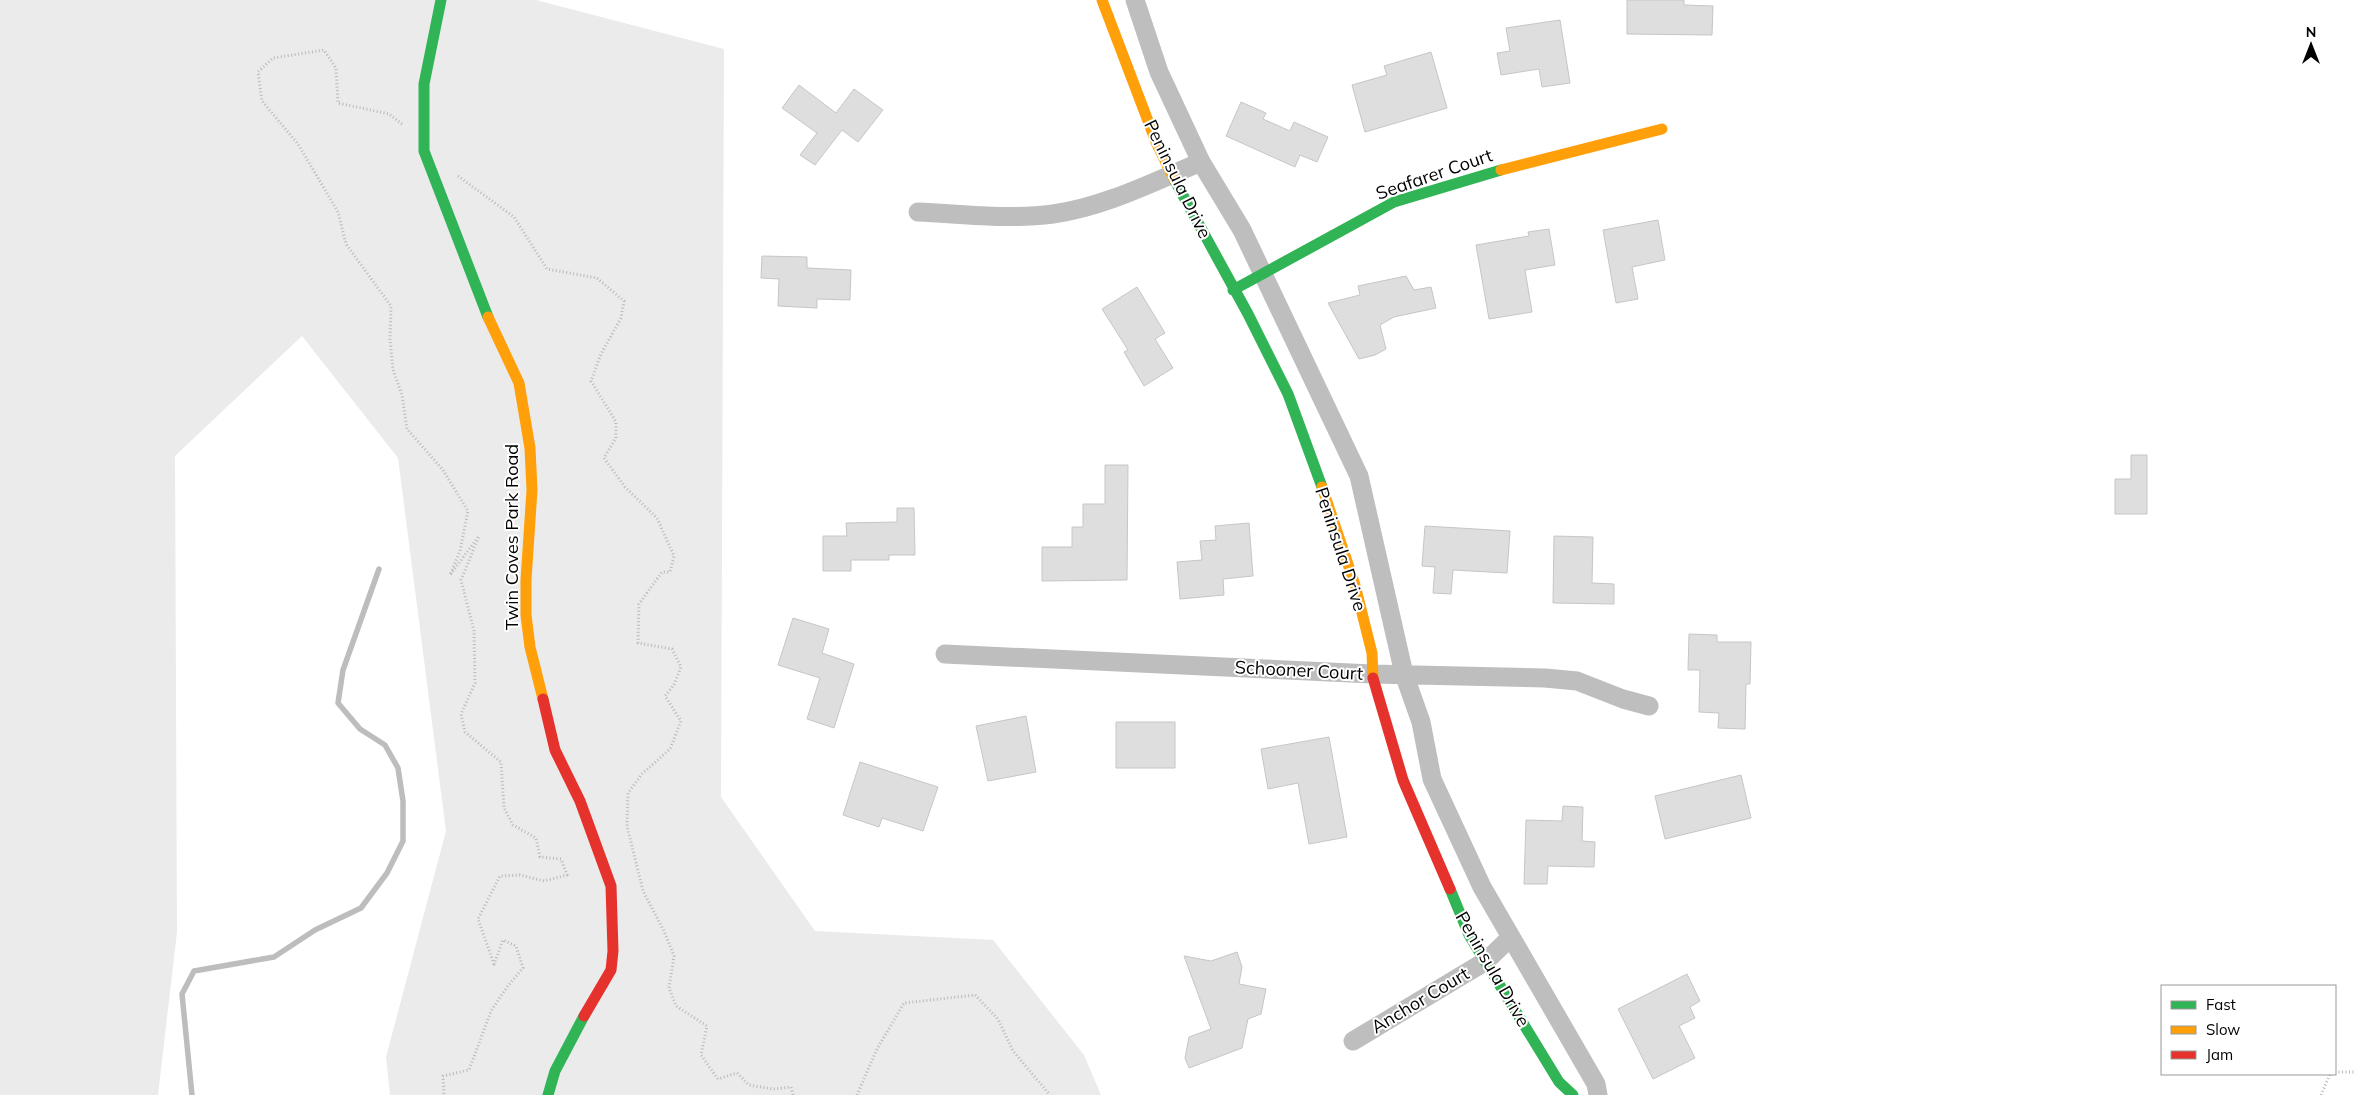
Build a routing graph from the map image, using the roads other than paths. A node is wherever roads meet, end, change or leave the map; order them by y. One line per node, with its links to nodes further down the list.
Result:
1 (442, 0): 17 (street, Twin Coves Park Road)
2 (1102, 0): 6 (street, Peninsula Drive)
3 (1135, 0): 5 (street, Peninsula Drive)
4 (1662, 129): 8 (street, Seafarer Court)
5 (1201, 162): 6 (street); 8 (street, Peninsula Drive)
6 (1171, 174): 7 (street); 9 (street, Peninsula Drive)
7 (918, 212)
8 (1263, 275): 9 (street, Seafarer Court); 12 (street, Peninsula Drive)
9 (1233, 290): 11 (street, Peninsula Drive)
10 (945, 654): 11 (street, Schooner Court)
11 (1372, 674): 12 (street, Schooner Court); 15 (street, Peninsula Drive)
12 (1404, 674): 13 (street, Schooner Court); 14 (street, Peninsula Drive)
13 (1649, 706)
14 (1510, 938): 15 (street, Anchor Court); 19 (street, Peninsula Drive)
15 (1486, 960): 16 (street, Anchor Court); 18 (street, Peninsula Drive)
16 (1353, 1041)
17 (548, 1095)
18 (1573, 1095)
19 (1598, 1095)

